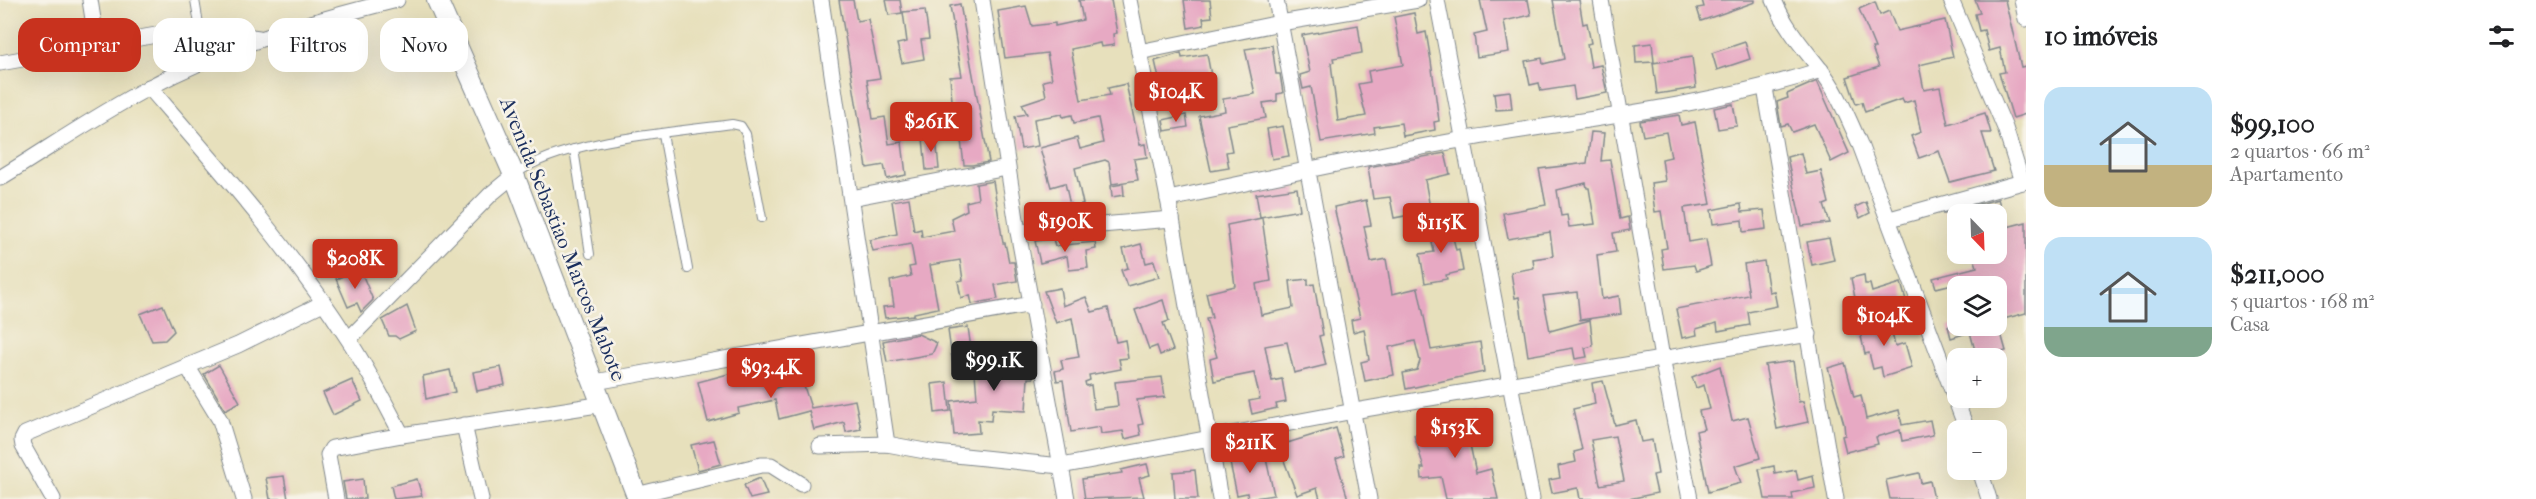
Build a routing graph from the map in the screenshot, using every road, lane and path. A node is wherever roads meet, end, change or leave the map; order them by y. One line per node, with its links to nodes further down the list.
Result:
1 (90, 0): 16 (street)
2 (195, 0): 17 (lane)
3 (397, 0): 14 (street)
4 (821, 0): 37 (street)
5 (982, 0): 32 (street)
6 (1129, 0): 22 (street)
7 (1276, 0): 19 (street)
8 (1418, 0): 19 (street)
9 (1437, 0): 30 (street)
10 (1601, 0): 28 (street)
11 (1774, 0): 25 (street)
12 (1951, 0): 36 (street)
13 (2022, 0): 18 (street)
14 (347, 6): 21 (street)
15 (441, 8): 34 (main road, Avenida Sebastiao Marcos Mabote)
16 (93, 18)
17 (198, 18)
18 (2026, 19)
19 (1280, 23): 22 (street); 33 (street)
20 (256, 37): 21 (street)
21 (260, 38): 26 (street)
22 (1139, 52): 38 (street)
23 (18, 60): 24 (street)
24 (0, 63)
25 (1821, 70): 27 (street); 41 (street)
26 (149, 87): 35 (street); 45 (street)
27 (1765, 88): 28 (street); 48 (street)
28 (1622, 116): 30 (street); 50 (street)
29 (663, 134): 31 (lane); 39 (lane); 44 (lane)
30 (1465, 139): 33 (street); 53 (street)
31 (574, 149): 34 (lane); 43 (lane)
32 (1007, 168): 37 (street); 42 (street)
33 (1310, 170): 38 (street); 55 (street)
34 (514, 175): 49 (street); 52 (main road, Avenida Sebastiao Marcos Mabote)
35 (0, 178)
36 (2024, 181): 41 (street)
37 (851, 198): 47 (street)
38 (1168, 199): 40 (street)
39 (762, 218)
40 (1172, 219): 42 (street); 59 (street)
41 (1890, 219): 56 (street)
42 (1018, 232): 46 (street)
43 (590, 254)
44 (688, 269)
45 (323, 303): 49 (street); 51 (street)
46 (1032, 304): 47 (street); 62 (street)
47 (869, 334): 52 (street); 60 (street)
48 (1809, 334): 50 (street); 75 (street)
49 (349, 339): 58 (street)
50 (1662, 358): 53 (street); 74 (street)
51 (187, 366): 66 (street); 67 (street)
52 (595, 382): 54 (main road, Avenida Sebastiao Marcos Mabote)
53 (1511, 385): 55 (street); 73 (street)
54 (604, 404): 57 (street); 65 (main road, Avenida Sebastiao Marcos Mabote)
55 (1354, 411): 59 (street); 72 (street)
56 (1963, 420)
57 (464, 425): 58 (street); 69 (street)
58 (402, 435): 68 (street)
59 (1210, 440): 62 (street); 71 (street)
60 (887, 444): 61 (street); 62 (street)
61 (820, 446)
62 (1061, 466): 70 (street)
63 (1983, 480): 76 (street)
64 (801, 484): 65 (street)
65 (637, 497)
66 (53, 499)
67 (244, 499)
68 (336, 499)
69 (481, 499)
70 (1067, 499)
71 (1220, 499)
72 (1369, 499)
73 (1532, 499)
74 (1690, 499)
75 (1836, 499)
76 (1989, 499)

